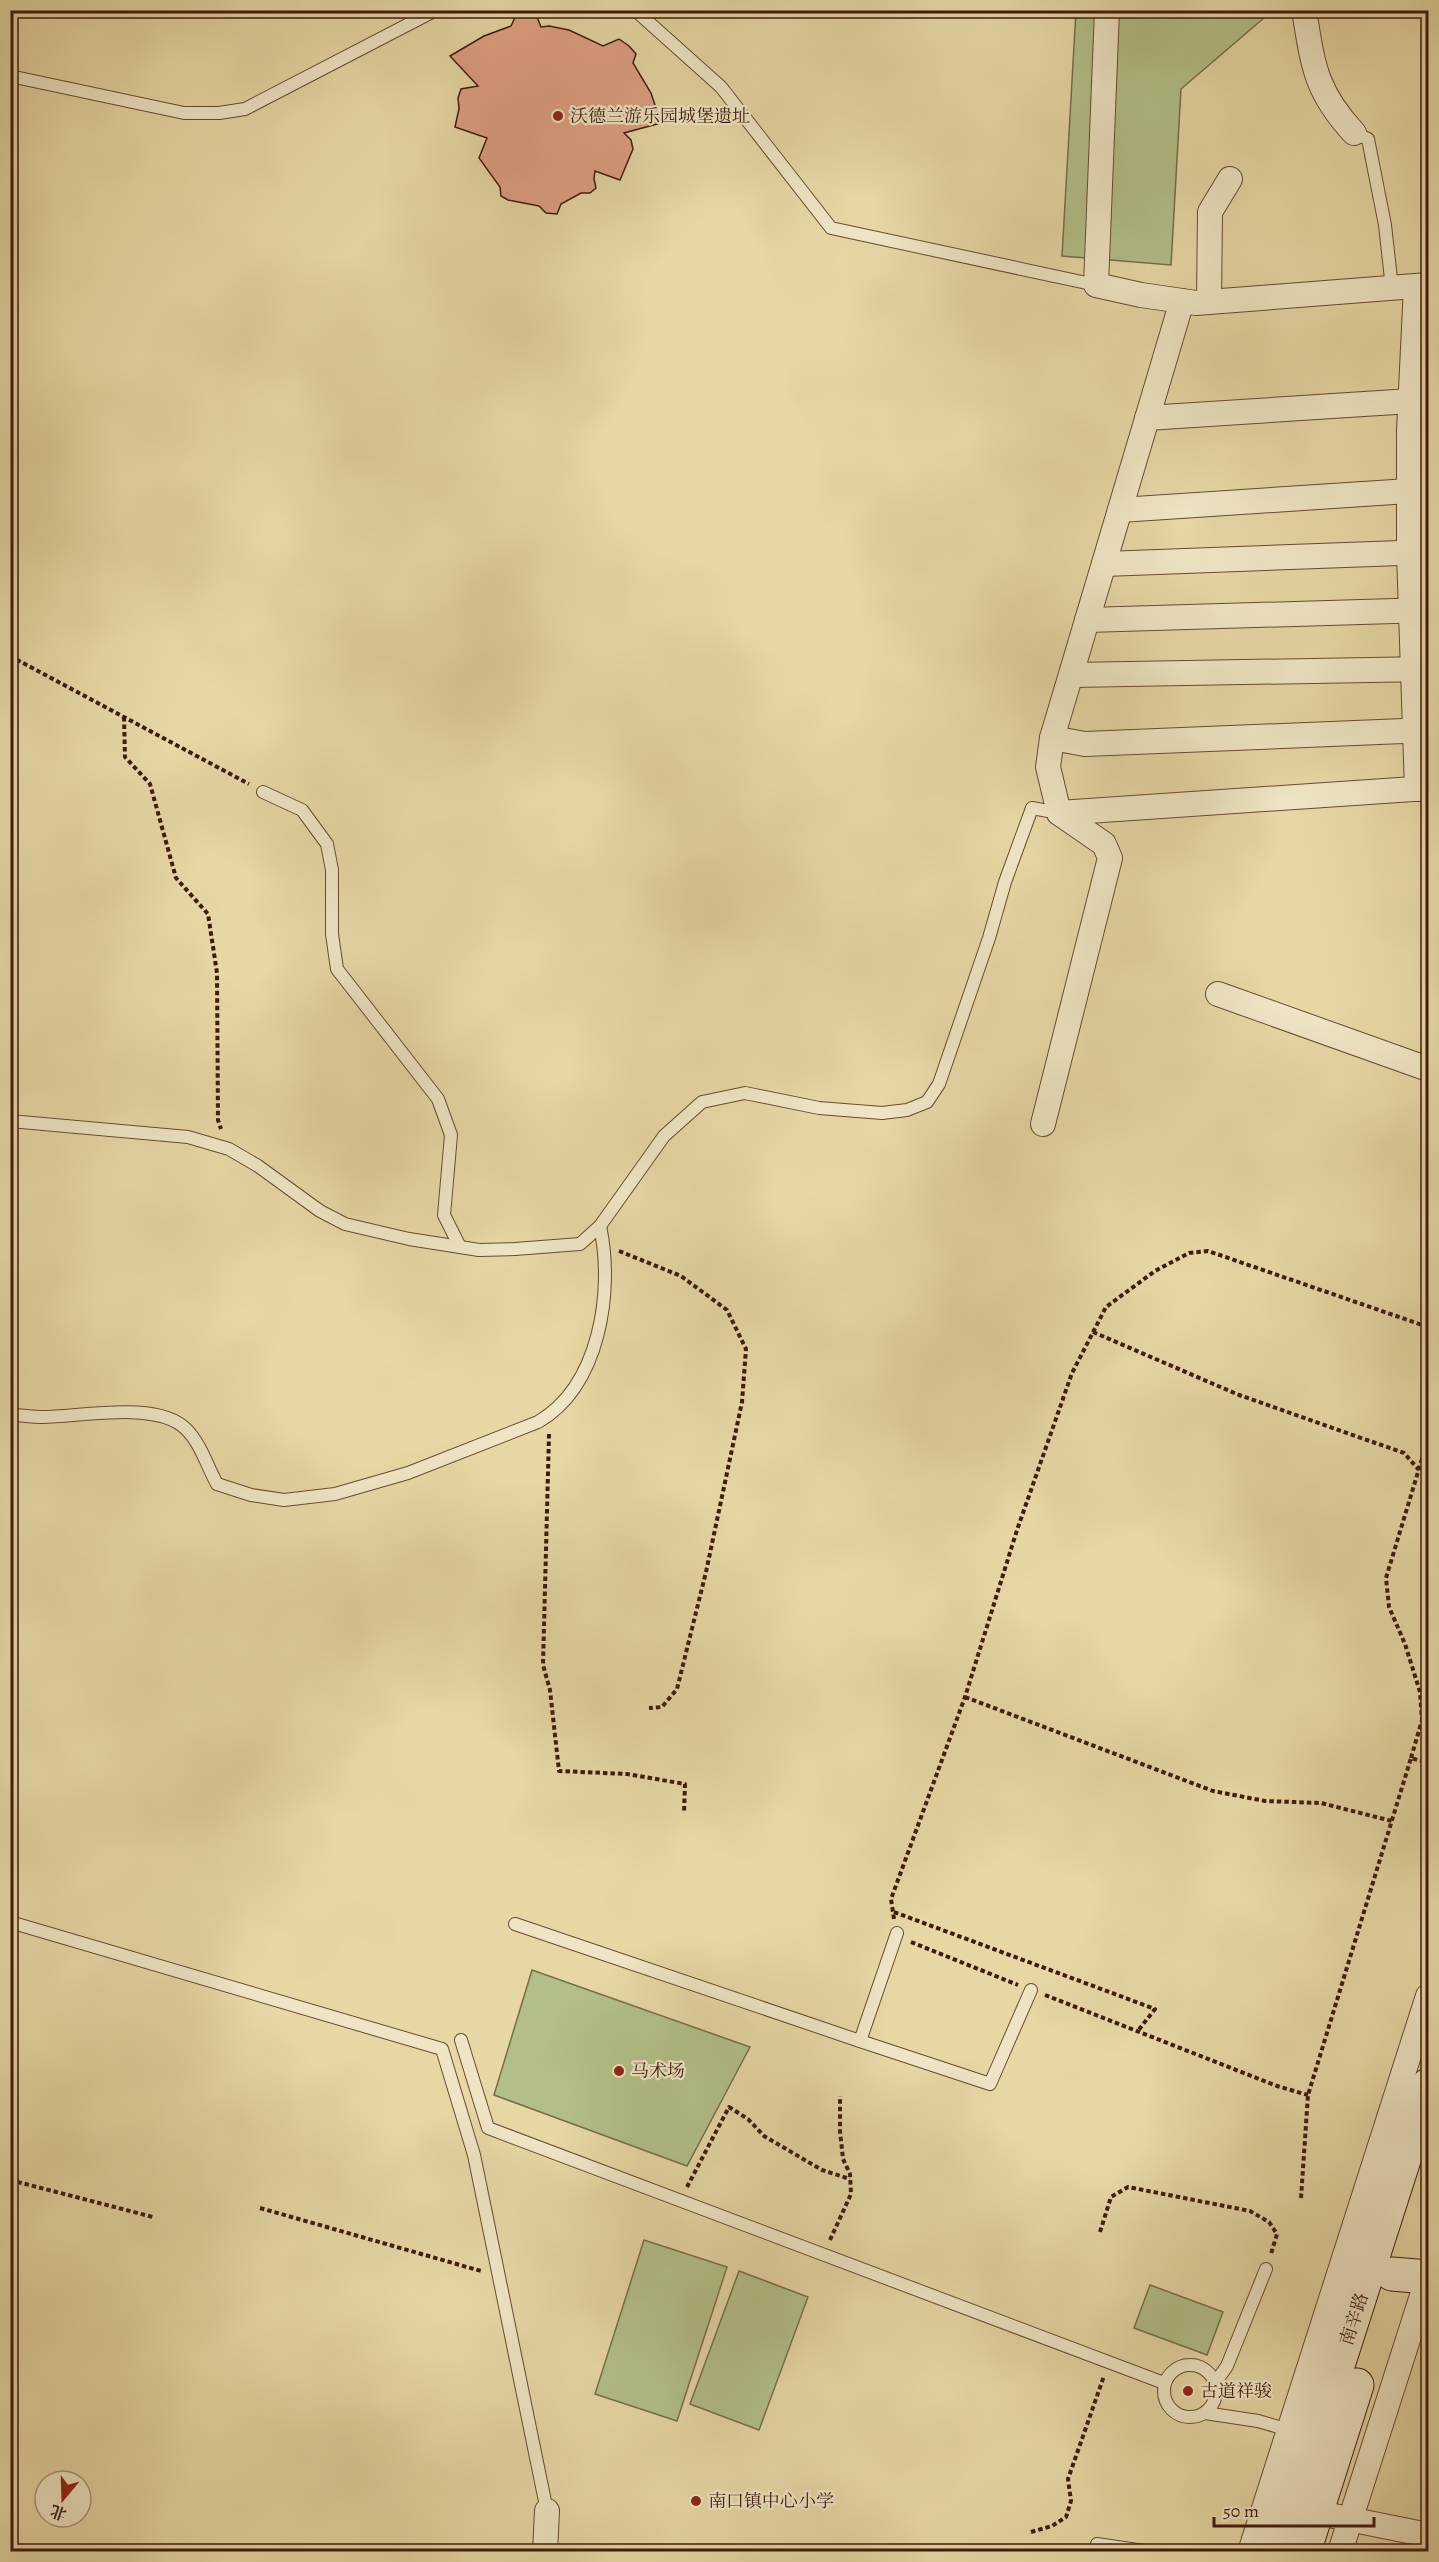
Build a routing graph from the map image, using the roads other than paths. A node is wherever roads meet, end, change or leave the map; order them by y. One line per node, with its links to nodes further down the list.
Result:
1 (436, 10): 5 (lane)
2 (635, 10): 8 (lane)
3 (1107, 10): 8 (street)
4 (1304, 10): 6 (street)
5 (10, 76)
6 (1354, 133): 9 (lane)
7 (1230, 179): 11 (street)
8 (1096, 285): 10 (street)
9 (1412, 286): 11 (street); 12 (street)
10 (1182, 301): 11 (street); 13 (street)
11 (1209, 302)
12 (1411, 401): 13 (street); 14 (street)
13 (1147, 418): 15 (street)
14 (1416, 482): 15 (street); 16 (street)
15 (1120, 510): 17 (street)
16 (1419, 552): 17 (street); 18 (street)
17 (1104, 564): 19 (street)
18 (1420, 610): 19 (street); 20 (street)
19 (1087, 620): 21 (street)
20 (1421, 669): 21 (street); 22 (street)
21 (1071, 675): 23 (street)
22 (1422, 730): 23 (street); 24 (street)
23 (1052, 738): 26 (street)
24 (1423, 789): 26 (street)
25 (263, 792): 32 (lane)
26 (1059, 813): 30 (street); 31 (lane)
27 (1218, 994): 28 (street)
28 (1428, 1069)
29 (10, 1121): 32 (lane)
30 (1043, 1124)
31 (600, 1226): 32 (lane); 33 (lane)
32 (460, 1247)
33 (10, 1415)
34 (10, 1922): 50 (lane)
35 (515, 1924): 40 (lane)
36 (897, 1933): 40 (lane)
37 (1031, 1990): 40 (lane)
38 (1428, 1996): 49 (street)
39 (461, 2040): 46 (lane)
40 (860, 2041)
41 (1428, 2085): 49 (main road, 南辛路)
42 (1428, 2158): 44 (main road, 南辛路)
43 (1266, 2269): 47 (lane)
44 (1392, 2274): 45 (main road); 51 (main road, 南辛路)
45 (1428, 2277): 52 (street)
46 (1164, 2383): 47 (lane); 48 (lane)
47 (1215, 2383): 48 (lane)
48 (1205, 2412): 49 (lane)
49 (1302, 2435): 57 (street); 58 (main road, 南辛路)
50 (547, 2511): 54 (street)
51 (1316, 2512): 52 (street); 59 (main road, 南辛路)
52 (1350, 2519): 53 (street); 60 (street)
53 (1428, 2535)
54 (545, 2552)
55 (1096, 2552): 56 (lane)
56 (1151, 2552)
57 (1250, 2552)
58 (1278, 2552)
59 (1304, 2552)
60 (1340, 2552)

